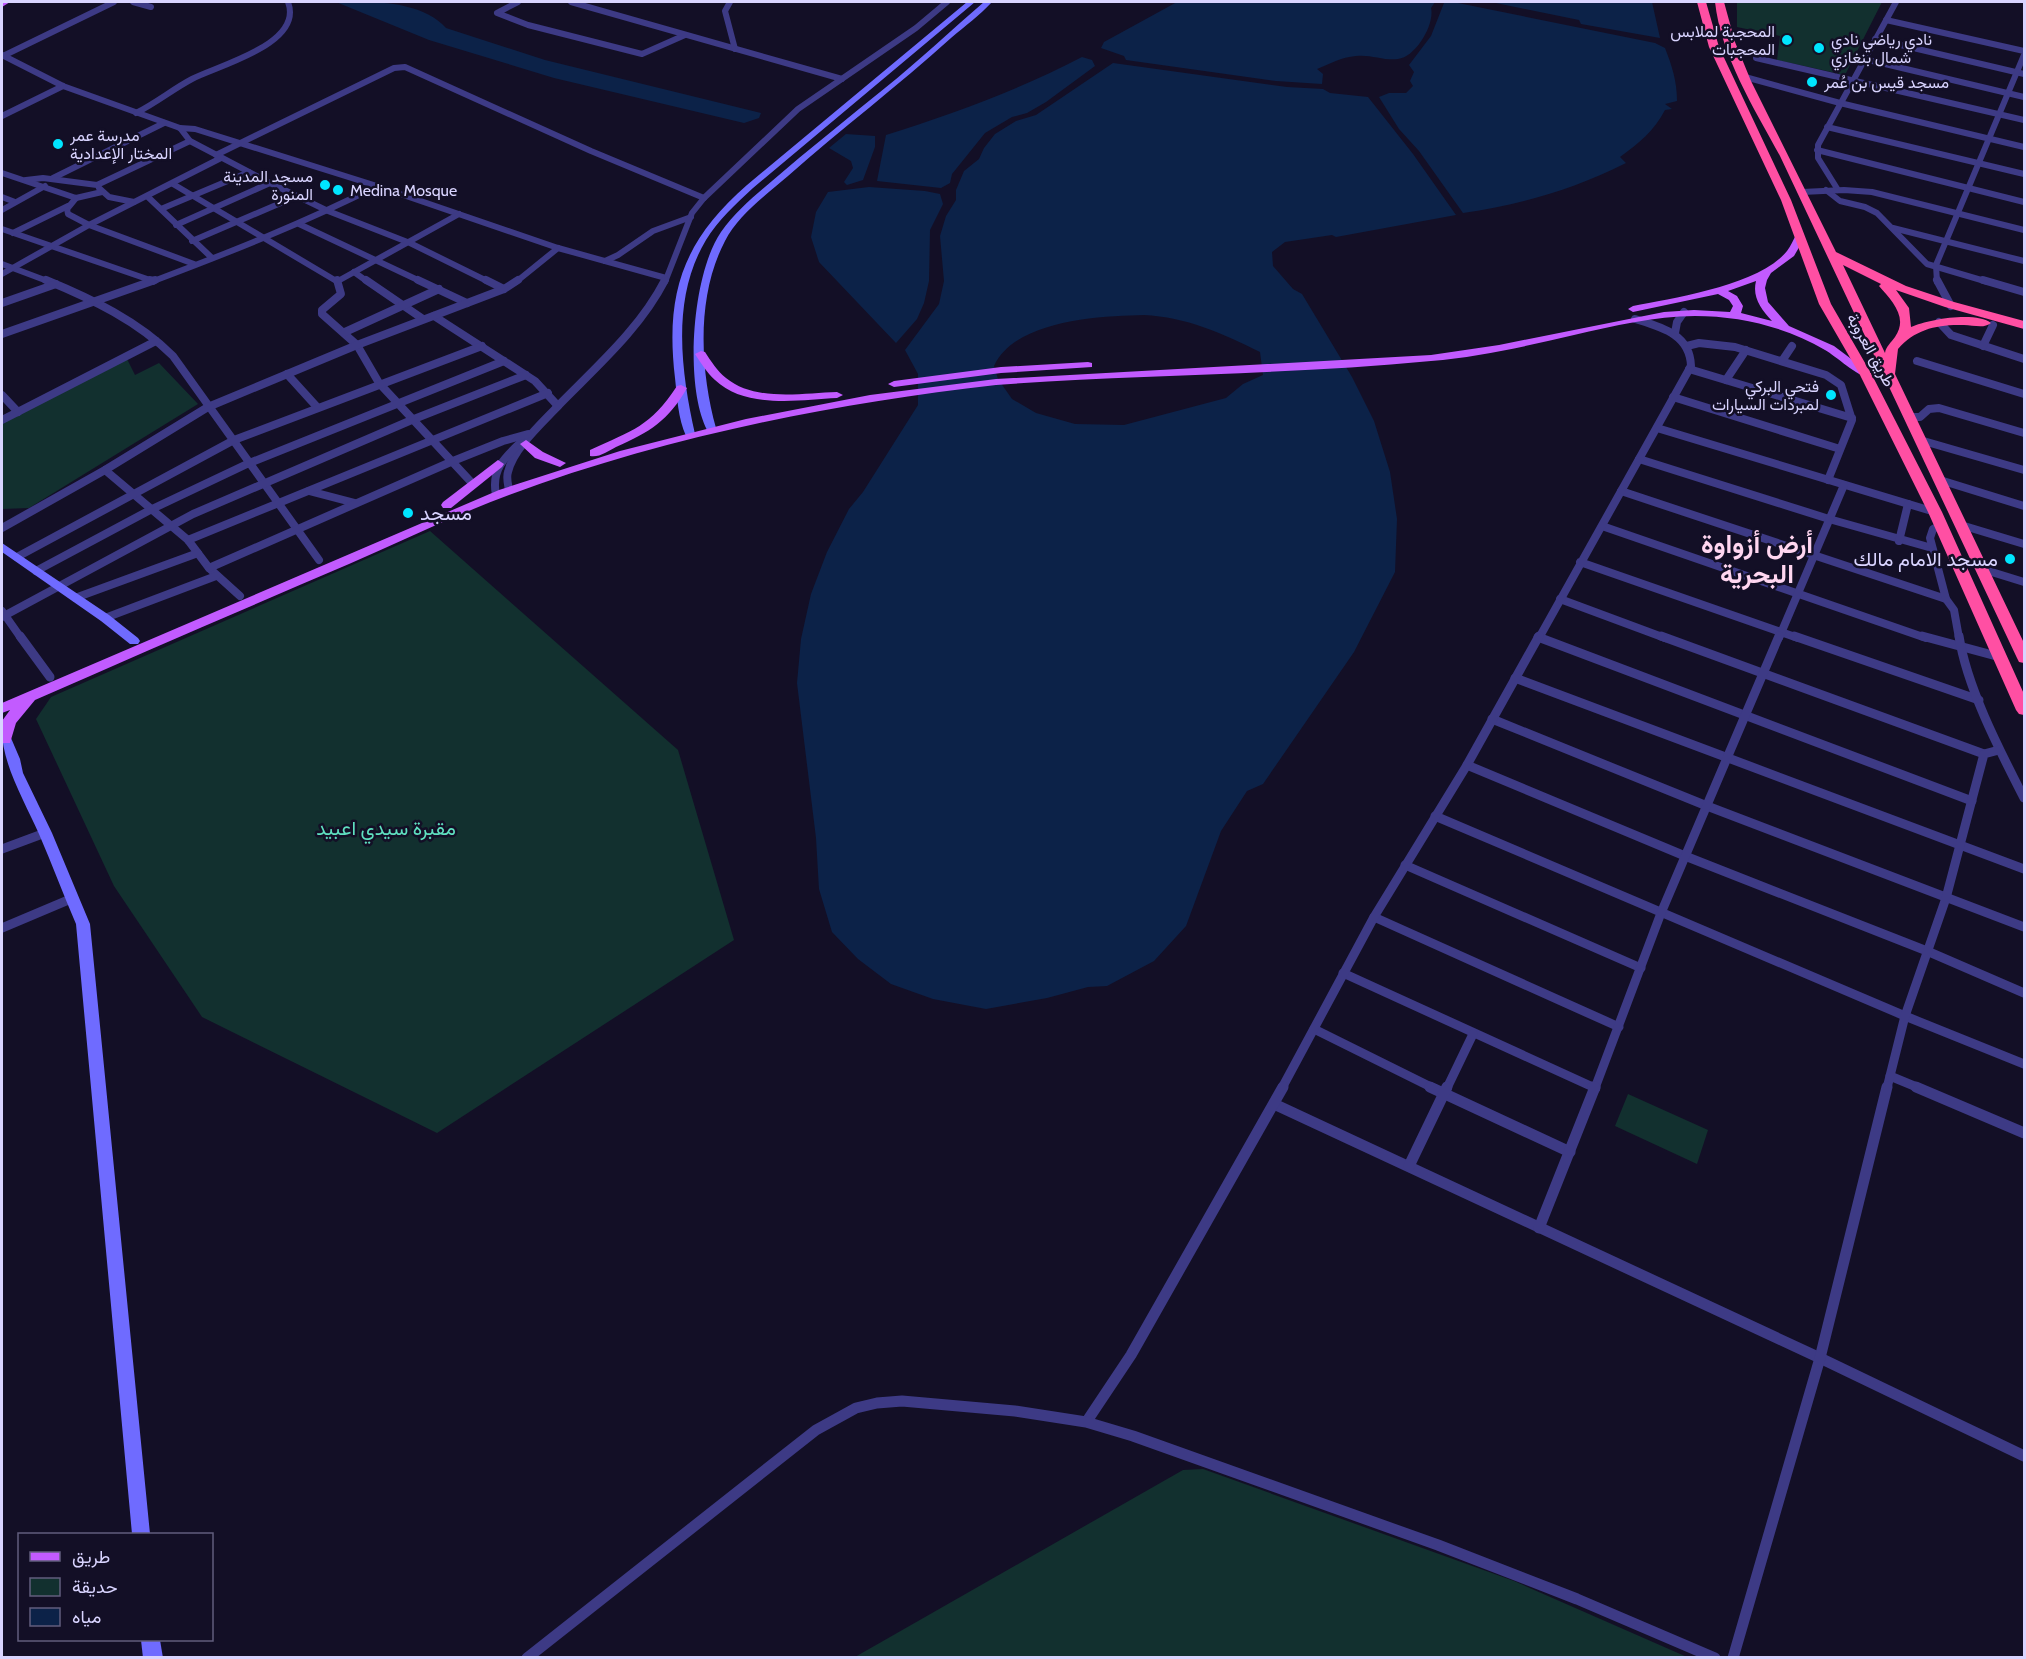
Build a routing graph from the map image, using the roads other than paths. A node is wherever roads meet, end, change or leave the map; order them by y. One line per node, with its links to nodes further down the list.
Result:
1 (6, 2): 14 (main road)
2 (114, 2): 21 (street)
3 (133, 2): 15 (street)
4 (288, 2): 36 (street)
5 (518, 2): 17 (street)
6 (571, 2): 17 (street)
7 (730, 2): 19 (street)
8 (947, 2): 26 (street)
9 (971, 2): 160 (main road)
10 (988, 2): 147 (main road)
11 (1701, 2): 90 (highway, طريق العروبة)
12 (1719, 2): 28 (highway, طريق العروبة)
13 (1896, 2): 16 (street)
14 (2, 4)
15 (151, 7)
16 (1886, 20): 18 (street); 20 (street)
17 (685, 35): 19 (street)
18 (1875, 39): 23 (street); 24 (street)
19 (735, 49): 26 (street)
20 (2025, 53): 24 (street)
21 (2, 56): 30 (street)
22 (1756, 58): 27 (street)
23 (1864, 59): 27 (street); 31 (street)
24 (2017, 72): 25 (street); 31 (street)
25 (2025, 74)
26 (842, 79): 70 (street)
27 (1853, 80): 33 (street); 37 (street)
28 (1747, 82): 29 (street); 29 (street); 64 (highway, طريق العروبة)
29 (1771, 85): 33 (street)
30 (63, 86): 35 (street); 36 (street)
31 (2008, 93): 32 (street); 37 (street)
32 (2025, 97)
33 (1840, 103): 41 (street); 43 (street)
34 (2, 107): 35 (street)
35 (12, 111): 38 (street)
36 (136, 113): 40 (street)
37 (1999, 114): 39 (street); 43 (street)
38 (2, 116)
39 (2025, 120)
40 (164, 123): 42 (street); 53 (street)
41 (1827, 126): 47 (street); 49 (street)
42 (180, 128): 44 (street); 45 (street)
43 (1989, 139): 46 (street); 49 (street)
44 (190, 141): 48 (street); 57 (street)
45 (241, 144): 48 (street); 59 (street); 70 (street)
46 (2025, 147)
47 (1817, 150): 60 (street); 62 (street)
48 (219, 157): 50 (street); 56 (street)
49 (1978, 163): 52 (street); 60 (street)
50 (249, 172): 55 (street); 66 (street)
51 (2, 173): 54 (street)
52 (2025, 174)
53 (51, 179): 54 (street); 57 (street)
54 (26, 180): 58 (street)
55 (270, 183): 67 (street); 75 (street)
56 (173, 184): 65 (street); 66 (street)
57 (97, 185): 63 (street)
58 (45, 186): 69 (street); 71 (street)
59 (377, 186): 78 (street); 80 (street)
60 (1968, 188): 73 (street); 79 (street)
61 (1826, 190): 62 (street); 64 (street); 86 (street)
62 (1838, 190): 79 (street)
63 (102, 192): 69 (street); 72 (street)
64 (1802, 192): 97 (highway, طريق العروبة)
65 (148, 196): 72 (street); 76 (street)
66 (192, 196): 75 (street); 76 (street)
67 (297, 196): 78 (street); 82 (street)
68 (2, 197): 71 (street)
69 (76, 198): 74 (street)
70 (704, 198): 81 (street)
71 (15, 202): 77 (street)
72 (134, 202): 84 (street)
73 (2025, 202)
74 (68, 206): 84 (street); 89 (street)
75 (214, 207): 82 (street); 85 (street)
76 (161, 209): 85 (street)
77 (2, 210)
78 (328, 211): 83 (street); 94 (street)
79 (1958, 213): 88 (street); 93 (street)
80 (459, 214): 94 (street); 96 (street)
81 (691, 217): 100 (street); 110 (street)
82 (239, 222): 91 (street); 92 (street)
83 (299, 224): 91 (street); 99 (street)
84 (89, 225): 95 (street); 103 (street)
85 (176, 225): 92 (street)
86 (1893, 228): 93 (street); 105 (street)
87 (2, 229): 89 (street)
88 (2025, 230)
89 (13, 233): 95 (street)
90 (1800, 237): 107 (main road); 118 (highway, طريق العروبة)
91 (264, 238): 98 (street); 112 (street)
92 (192, 241): 98 (street)
93 (1946, 241): 101 (street); 105 (street)
94 (410, 243): 99 (street); 115 (street)
95 (51, 246): 104 (street); 111 (street)
96 (558, 248): 100 (street); 115 (street)
97 (1832, 254): 109 (highway); 119 (highway, طريق العروبة)
98 (212, 258): 103 (street)
99 (377, 260): 106 (street); 114 (street)
100 (605, 261): 110 (street)
101 (2025, 261)
102 (2, 264): 104 (street)
103 (194, 264): 111 (street)
104 (14, 268): 108 (street); 113 (street)
105 (1935, 268): 117 (street); 125 (street)
106 (354, 272): 112 (street); 124 (street)
107 (1766, 273): 116 (main road); 134 (main road)
108 (2, 274)
109 (1873, 277): 120 (highway); 139 (highway)
110 (666, 278): 168 (street)
111 (153, 281): 121 (street)
112 (338, 281): 135 (street)
113 (56, 284): 121 (street); 122 (street)
114 (439, 289): 123 (street); 124 (street)
115 (504, 289): 123 (street)
116 (1718, 289): 127 (main road); 148 (main road)
117 (2025, 292)
118 (1820, 293): 119 (highway); 157 (highway, طريق العروبة)
119 (1851, 293): 155 (highway, طريق العروبة)
120 (1935, 301): 125 (highway); 131 (highway)
121 (97, 302): 138 (street); 140 (street)
122 (2, 303)
123 (467, 303): 128 (street)
124 (404, 305): 129 (street); 135 (street)
125 (1951, 306): 133 (highway)
126 (1684, 312): 127 (main road); 130 (main road); 137 (street)
127 (1735, 314): 134 (main road)
128 (434, 316): 129 (street); 142 (street)
129 (423, 319): 141 (street)
130 (1635, 319): 137 (street); 148 (main road)
131 (1939, 322): 132 (highway); 139 (highway); 145 (street)
132 (1993, 325): 136 (highway); 145 (street)
133 (2025, 325)
134 (1791, 329): 157 (main road)
135 (345, 332): 141 (street)
136 (2025, 332)
137 (1675, 333): 143 (street)
138 (2, 334)
139 (1902, 336): 155 (highway)
140 (156, 341): 169 (street); 171 (street)
141 (357, 345): 154 (street); 159 (street)
142 (482, 346): 150 (street); 159 (street)
143 (1687, 346): 146 (street); 153 (street)
144 (1792, 346): 151 (street)
145 (1983, 346): 149 (street)
146 (1746, 350): 151 (street); 158 (street)
147 (701, 354): 165 (main road); 176 (main road)
148 (1364, 358): 161 (main road)
149 (2025, 359)
150 (504, 361): 156 (street); 167 (street)
151 (1782, 361): 173 (street)
152 (1917, 362): 163 (street)
153 (1689, 369): 158 (street); 166 (street)
154 (287, 374): 169 (street); 170 (street)
155 (1889, 374): 172 (highway, طريق العروبة)
156 (526, 375): 162 (street); 174 (street)
157 (1866, 375): 208 (highway, طريق العروبة)
158 (1726, 380): 173 (street)
159 (380, 383): 167 (street); 170 (street)
160 (681, 388): 178 (main road); 185 (main road)
161 (898, 388): 165 (main road); 176 (main road)
162 (548, 393): 168 (street); 182 (street)
163 (2025, 394)
164 (2, 395): 171 (street)
165 (837, 395): 176 (main road)
166 (1673, 397): 177 (street); 184 (street)
167 (397, 402): 174 (street); 189 (street)
168 (558, 406): 180 (street)
169 (208, 407): 181 (street); 191 (street)
170 (317, 407): 181 (street)
171 (18, 412): 175 (street)
172 (1910, 417): 179 (street); 183 (highway, طريق العروبة)
173 (1852, 418): 184 (street)
174 (414, 419): 182 (street); 196 (street)
175 (2, 420)
176 (710, 424): 178 (main road)
177 (1657, 428): 186 (street); 193 (street)
178 (689, 430): 185 (main road); 198 (main road)
179 (2025, 433)
180 (527, 439): 187 (street); 188 (main road); 190 (street); 198 (street)
181 (234, 440): 189 (street); 201 (street)
182 (435, 440): 187 (street); 199 (street)
183 (1920, 440): 192 (street); 194 (highway, طريق العروبة)
184 (1840, 449): 193 (street)
185 (594, 453): 188 (main road)
186 (1639, 459): 200 (street); 209 (street)
187 (453, 461): 195 (street); 202 (street)
188 (560, 463): 198 (main road)
189 (247, 464): 196 (street); 207 (street)
190 (498, 464): 195 (main road); 198 (street)
191 (105, 470): 201 (street); 213 (street)
192 (2025, 470)
193 (1828, 480): 197 (street)
194 (1940, 480): 206 (street); 211 (highway, طريق العروبة)
195 (472, 483): 205 (main road)
196 (261, 484): 204 (street); 210 (street)
197 (1844, 485): 203 (street); 209 (street)
198 (502, 488): 205 (main road); 247 (main road)
199 (309, 491): 202 (street); 204 (street)
200 (1621, 491): 212 (street); 221 (street)
201 (132, 493): 207 (street); 222 (street)
202 (356, 503): 214 (street)
203 (1908, 504): 208 (street); 216 (street)
204 (276, 505): 214 (street); 215 (street)
205 (447, 505): 223 (main road)
206 (2025, 506)
207 (152, 509): 210 (street); 227 (street)
208 (1938, 518): 219 (street); 242 (highway, طريق العروبة)
209 (1829, 519): 216 (street); 221 (street)
210 (171, 525): 215 (street); 230 (street)
211 (1961, 525): 217 (street); 226 (highway, طريق العروبة)
212 (1602, 526): 224 (street); 231 (street)
213 (2, 528)
214 (294, 529): 223 (street); 225 (street)
215 (188, 540): 220 (street)
216 (1899, 541): 219 (street)
217 (2025, 544)
218 (2, 547): 222 (main road)
219 (1932, 548): 235 (street)
220 (198, 553): 225 (street); 233 (street)
221 (1815, 554): 231 (street); 235 (street)
222 (17, 557): 227 (main road)
223 (319, 560): 232 (main road)
224 (1580, 562): 234 (street); 238 (street)
225 (209, 568): 228 (street)
226 (1982, 568): 229 (street); 243 (highway, طريق العروبة)
227 (36, 571): 230 (main road)
228 (216, 576): 232 (street); 237 (street)
229 (2025, 582)
230 (59, 586): 233 (main road); 236 (street)
231 (1798, 592): 238 (street); 241 (street)
232 (240, 596): 240 (main road)
233 (75, 598): 237 (main road)
234 (1560, 599): 239 (street); 244 (street)
235 (1946, 599): 241 (street)
236 (3, 614): 245 (street)
237 (105, 618): 240 (main road)
238 (1780, 633): 244 (street); 249 (street)
239 (1538, 637): 246 (street); 252 (street)
240 (134, 641): 245 (main road)
241 (1961, 648): 242 (street); 249 (street)
242 (2000, 657): 251 (highway, طريق العروبة)
243 (2025, 658)
244 (1764, 673): 252 (street); 256 (street)
245 (50, 677): 248 (main road)
246 (1515, 678): 253 (street); 258 (street)
247 (36, 692): 250 (main road); 254 (main road)
248 (2, 698)
249 (1979, 700): 255 (street)
250 (2, 708)
251 (2025, 710)
252 (1746, 715): 258 (street); 262 (street)
253 (1492, 719): 259 (street); 263 (street)
254 (3, 735): 260 (main road)
255 (1999, 750): 256 (street); 261 (street)
256 (1984, 754): 262 (street)
257 (2, 755): 260 (main road)
258 (1727, 759): 263 (street); 266 (street)
259 (1467, 765): 264 (street); 268 (street)
260 (16, 773): 265 (main road)
261 (2025, 798)
262 (1972, 801): 266 (street)
263 (1707, 806): 268 (street); 272 (street)
264 (1435, 816): 269 (street); 273 (street)
265 (45, 832): 267 (street); 271 (main road)
266 (1960, 846): 270 (street); 272 (street)
267 (2, 849)
268 (1685, 856): 273 (street); 277 (street)
269 (1405, 865): 274 (street); 278 (street)
270 (2025, 868)
271 (73, 898): 276 (street); 297 (main road)
272 (1946, 898): 275 (street); 277 (street)
273 (1661, 913): 278 (street); 281 (street)
274 (1374, 918): 279 (street); 282 (street)
275 (2025, 927)
276 (2, 928)
277 (1928, 951): 280 (street); 281 (street)
278 (1641, 968): 282 (street)
279 (1343, 973): 283 (street); 284 (street)
280 (2025, 993)
281 (1905, 1016): 285 (street); 286 (street)
282 (1619, 1027): 287 (street)
283 (1314, 1029): 288 (street); 289 (street)
284 (1473, 1034): 287 (street); 288 (street)
285 (2025, 1064)
286 (1890, 1076): 290 (street); 294 (street)
287 (1595, 1088): 291 (street)
288 (1444, 1094): 291 (street); 292 (street)
289 (1274, 1104): 292 (street); 295 (street)
290 (2025, 1133)
291 (1570, 1152): 293 (street)
292 (1409, 1166): 293 (street)
293 (1539, 1228): 294 (street)
294 (1820, 1358): 296 (street); 302 (street)
295 (1087, 1421): 300 (street); 301 (street)
296 (2025, 1456)
297 (141, 1533)
298 (151, 1641): 299 (main road)
299 (153, 1658)
300 (527, 1658)
301 (1714, 1658)
302 (1732, 1658)

